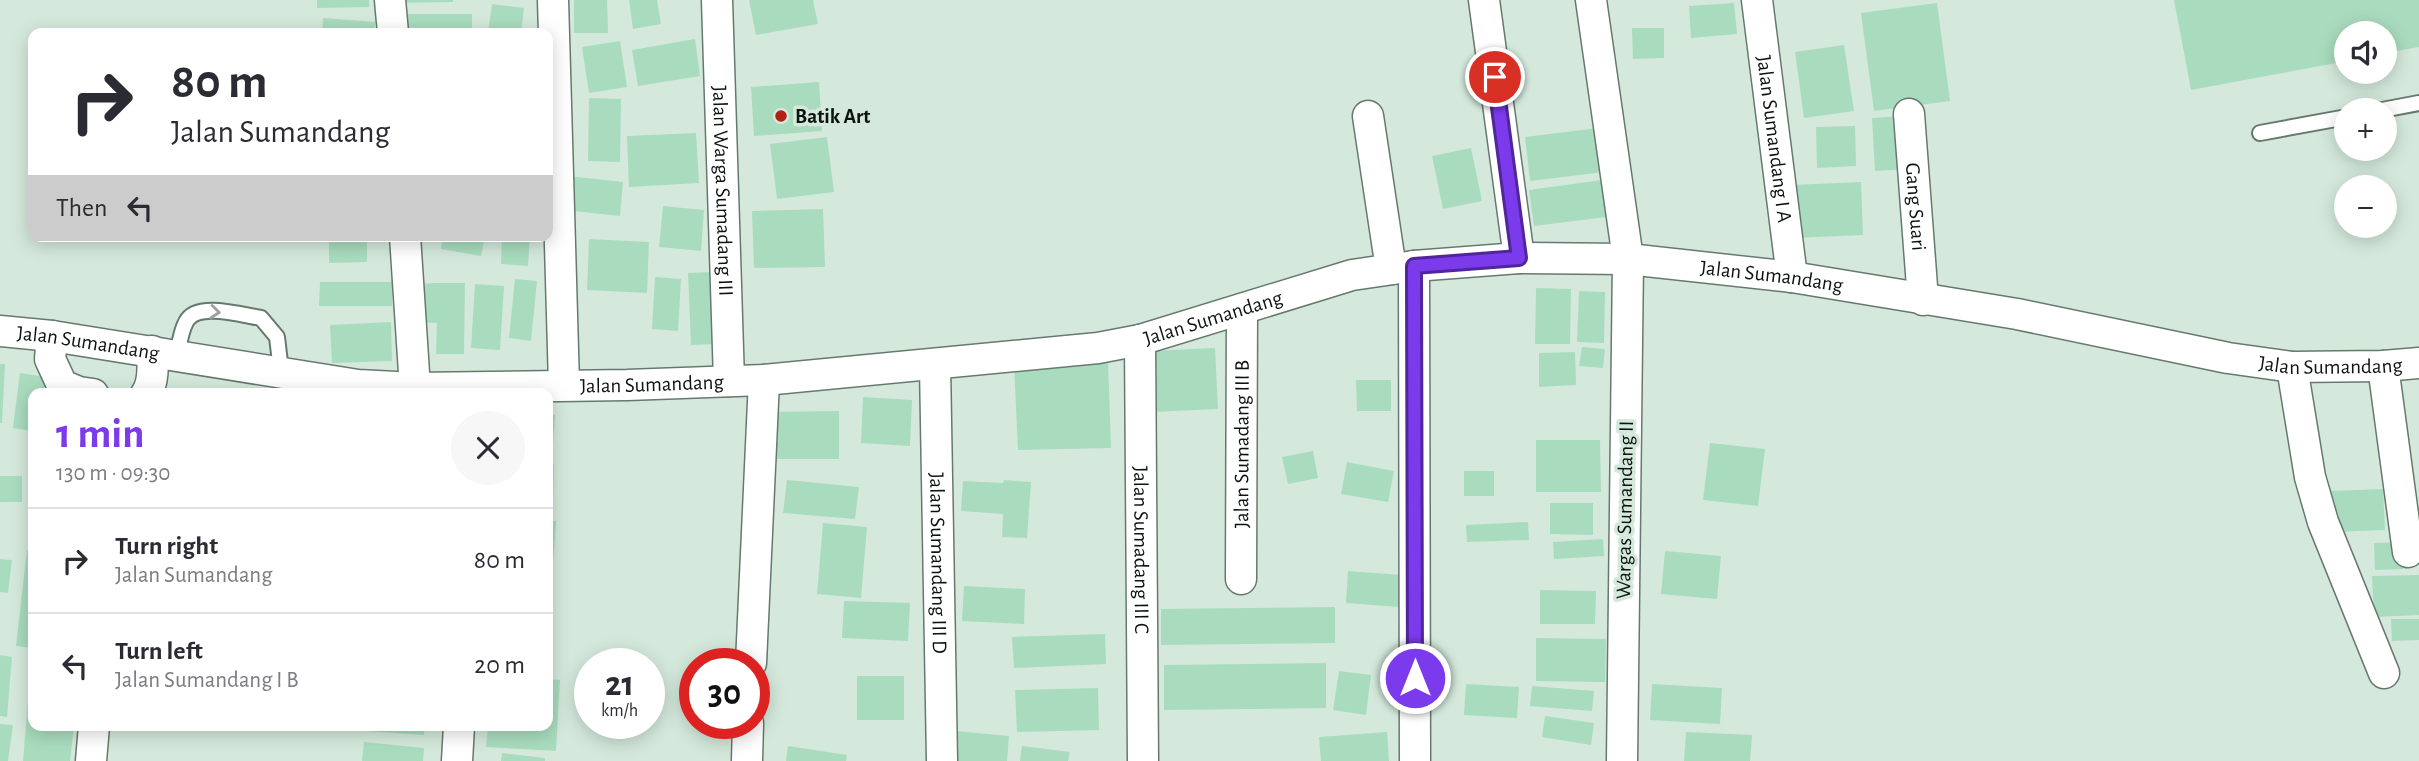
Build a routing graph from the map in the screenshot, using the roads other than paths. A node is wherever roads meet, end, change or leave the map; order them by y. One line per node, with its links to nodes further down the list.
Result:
1 (390, 0): 7 (street)
2 (553, 0): 32 (street)
3 (718, 0): 31 (street, Jalan Warga Sumadang III)
4 (1484, 0): 15 (street)
5 (1591, 0): 16 (street, Wargas Sumandang II)
6 (1757, 0): 18 (street, Jalan Sumandang I A)
7 (393, 28)
8 (2419, 103): 9 (lane)
9 (2397, 107)
10 (1909, 114): 19 (street, Gang Suari)
11 (1368, 116): 17 (street)
12 (2334, 119): 13 (lane)
13 (2260, 133)
14 (405, 242): 35 (street)
15 (1519, 258): 16 (street, Jalan Sumandang); 17 (street, Jalan Sumandang)
16 (1628, 260): 18 (street, Jalan Sumandang); 50 (street, Wargas Sumandang II)
17 (1402, 267): 20 (street, Jalan Sumandang); 49 (street)
18 (1792, 277): 19 (street, Jalan Sumandang)
19 (1923, 300): 28 (street, Jalan Sumandang)
20 (1242, 309): 23 (street, Jalan Sumandang); 38 (street, Jalan Sumadang III B)
21 (0, 331): 22 (street, Jalan Sumandang)
22 (52, 336): 24 (street, Jalan Sumandang); 33 (street)
23 (1140, 340): 26 (street, Jalan Sumandang); 48 (street, Jalan Sumadang III C)
24 (164, 353): 29 (street, Jalan Sumandang); 29 (lane, one-way to 29); 34 (street)
25 (2419, 363): 27 (street, Jalan Sumandang)
26 (935, 365): 30 (street, Jalan Sumandang); 47 (street, Jalan Sumandang III D)
27 (2383, 366): 28 (street, Jalan Sumandang); 37 (street)
28 (2292, 367): 40 (street)
29 (281, 372): 35 (street, Jalan Sumandang)
30 (764, 380): 31 (street, Jalan Sumandang); 39 (street)
31 (729, 381): 32 (street, Jalan Sumandang)
32 (564, 385): 36 (street, Jalan Sumandang)
33 (69, 388)
34 (150, 388)
35 (415, 388)
36 (517, 388)
37 (2408, 552)
38 (1241, 579)
39 (752, 648)
40 (2384, 673)
41 (94, 731): 44 (street)
42 (458, 731): 45 (street)
43 (748, 739): 46 (street)
44 (92, 761)
45 (457, 761)
46 (747, 761)
47 (942, 761)
48 (1143, 761)
49 (1415, 761)
50 (1622, 761)

